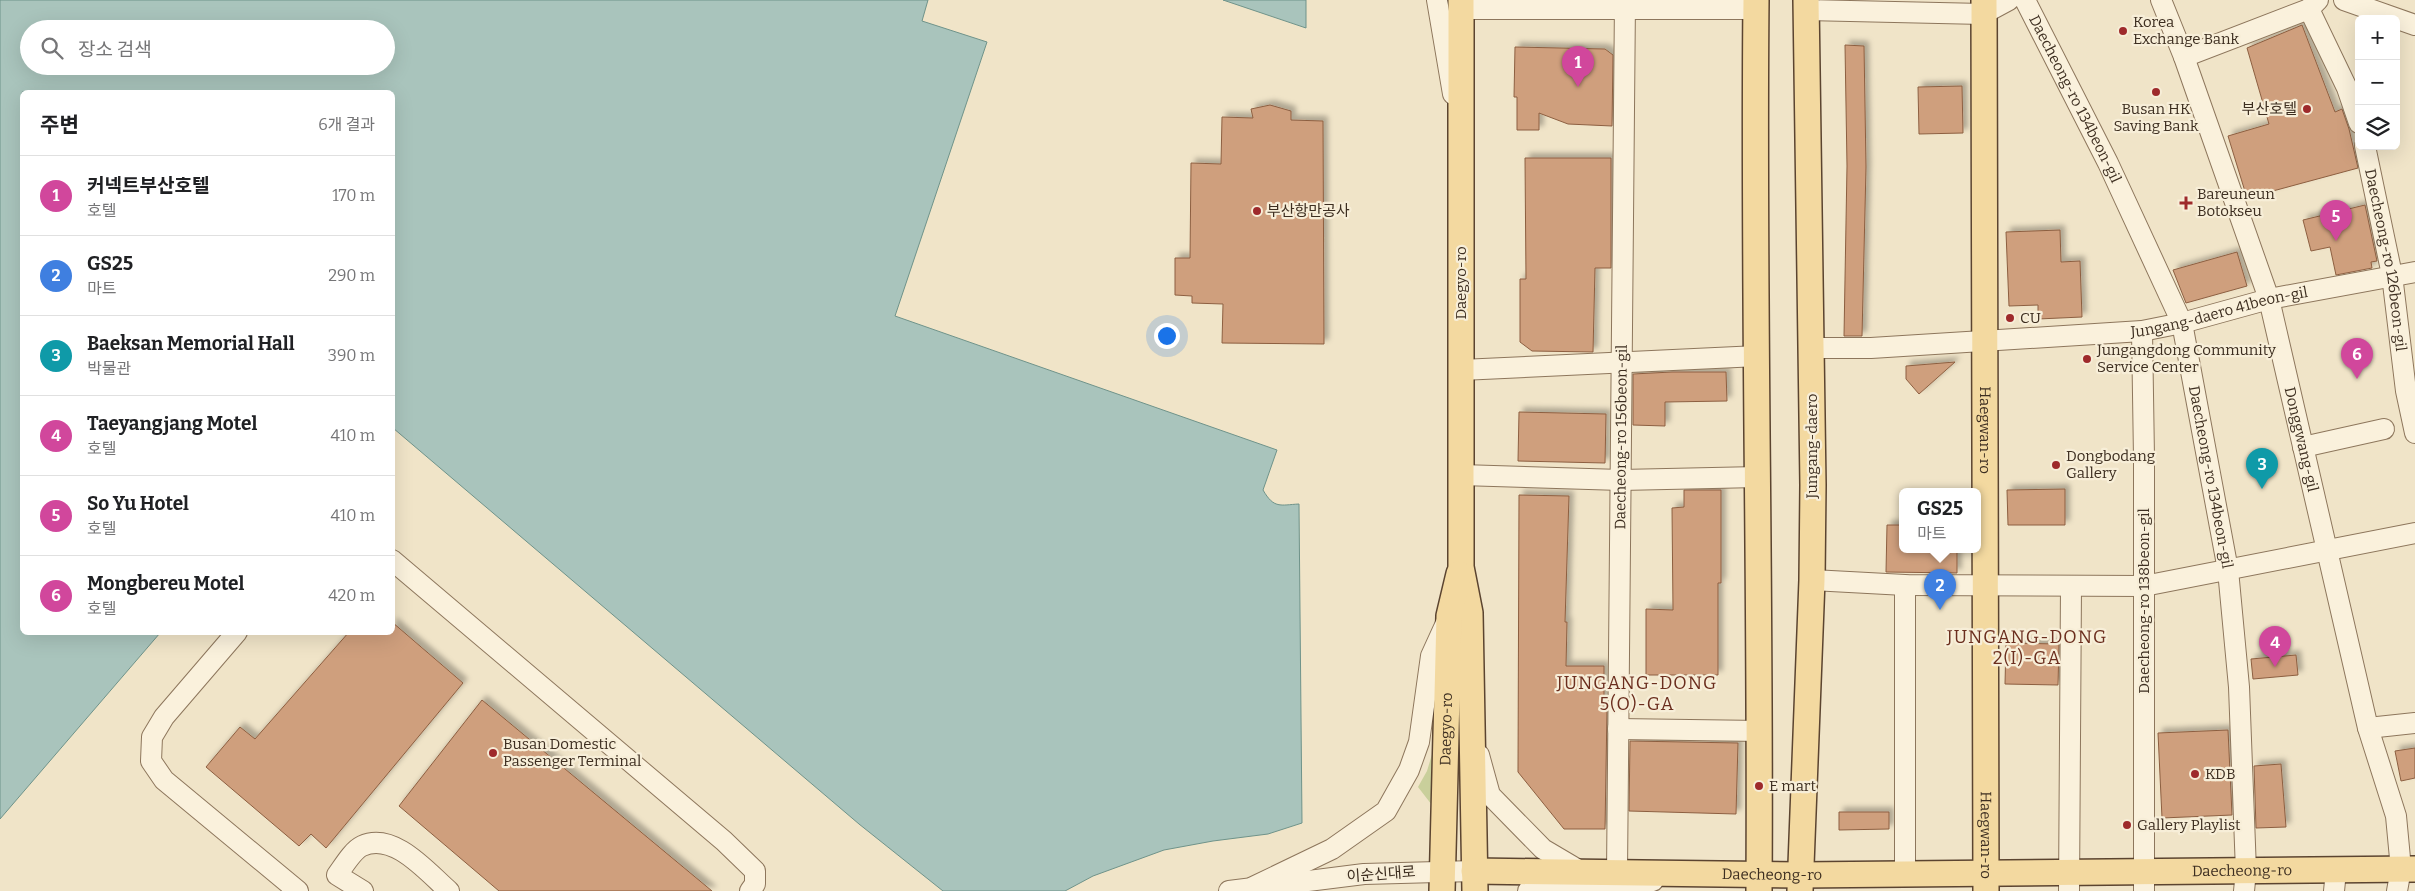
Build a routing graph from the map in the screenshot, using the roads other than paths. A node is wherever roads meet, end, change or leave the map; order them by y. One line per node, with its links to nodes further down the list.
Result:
1 (1437, 0): 15 (street)
2 (2009, 0): 11 (street)
3 (2025, 0): 20 (street, Daecheong-ro 134beon-gil)
4 (2161, 0): 13 (street, Donggwang-gil)
5 (2344, 0): 12 (street)
6 (1461, 4): 9 (street); 15 (main road, Daegyo-ro)
7 (1756, 4): 9 (street); 24 (main road)
8 (2314, 4): 13 (street); 14 (street)
9 (1625, 5): 25 (street, Daecheong-ro 156beon-gil)
10 (1806, 5): 11 (street); 23 (main road, Jungang-daero)
11 (1983, 7): 22 (main road, Haegwan-ro)
12 (2415, 25)
13 (2184, 57): 19 (street, Donggwang-gil)
14 (2355, 111)
15 (1461, 132): 26 (main road, Daegyo-ro)
16 (2366, 150): 18 (street, Daecheong-ro 126beon-gil)
17 (2415, 272): 18 (street, Jungang-daero 41beon-gil)
18 (2392, 276): 19 (street, Jungang-daero 41beon-gil); 28 (street, Daecheong-ro 126beon-gil)
19 (2270, 299): 20 (street, Jungang-daero 41beon-gil); 29 (street, Donggwang-gil)
20 (2182, 324): 21 (street, Jungang-daero 41beon-gil); 37 (street, Daecheong-ro 134beon-gil)
21 (2142, 330): 22 (street, Jungang-daero 41beon-gil); 42 (street, Daecheong-ro 138beon-gil)
22 (1986, 340): 23 (street, Jungang-daero 41beon-gil); 40 (main road, Haegwan-ro)
23 (1813, 348): 38 (main road, Jungang-daero)
24 (1758, 356): 25 (street); 31 (main road)
25 (1621, 362): 26 (street); 32 (street, Daecheong-ro 156beon-gil)
26 (1461, 370): 30 (main road, Daegyo-ro)
27 (2384, 429): 29 (street)
28 (2415, 432)
29 (2303, 447): 34 (street, Donggwang-gil)
30 (1461, 475): 32 (street); 36 (main road, Daegyo-ro)
31 (1758, 477): 32 (street); 49 (main road)
32 (1620, 480): 48 (street, Daecheong-ro 156beon-gil)
33 (2415, 533): 34 (street)
34 (2326, 550): 37 (street); 47 (street, Donggwang-gil)
35 (395, 563): 67 (street)
36 (1461, 567): 43 (main road, Daegyo-ro); 46 (main road, Daegyo-ro)
37 (2228, 570): 42 (street); 55 (street, Daecheong-ro 134beon-gil)
38 (1812, 580): 39 (street); 61 (main road, Jungang-daero)
39 (1905, 585): 40 (street); 51 (street)
40 (1984, 586): 41 (street); 57 (main road, Haegwan-ro)
41 (2071, 586): 42 (street); 58 (street)
42 (2144, 586): 59 (street, Daecheong-ro 138beon-gil)
43 (1448, 616): 53 (main road, Daegyo-ro); 63 (street)
44 (234, 635): 64 (street)
45 (2415, 723): 47 (street)
46 (1473, 726): 50 (street); 54 (main road, Daegyo-ro)
47 (2368, 728): 52 (street, Donggwang-gil)
48 (1618, 729): 49 (street); 62 (street, Daecheong-ro 156beon-gil)
49 (1761, 731): 60 (main road)
50 (1584, 874): 54 (main road, Daecheong-ro); 62 (main road, Daecheong-ro)
51 (1905, 874): 57 (main road, Daecheong-ro); 61 (main road, Daecheong-ro)
52 (2404, 877): 56 (main road, Daecheong-ro)
53 (1442, 881): 54 (street, 이순신대로); 63 (street, 이순신대로)
54 (1474, 881)
55 (2245, 881): 56 (main road, Daecheong-ro); 59 (main road, Daecheong-ro)
56 (2335, 881)
57 (1986, 882): 58 (main road, Daecheong-ro)
58 (2069, 882): 59 (main road, Daecheong-ro)
59 (2144, 882)
60 (1759, 883): 61 (main road, Daecheong-ro); 62 (main road, Daecheong-ro)
61 (1800, 883)
62 (1617, 884): 69 (street)
63 (1253, 887): 68 (street, 이순신대로)
64 (298, 891)
65 (363, 891): 66 (street)
66 (449, 891)
67 (750, 891)
68 (1229, 891)
69 (1528, 891)

